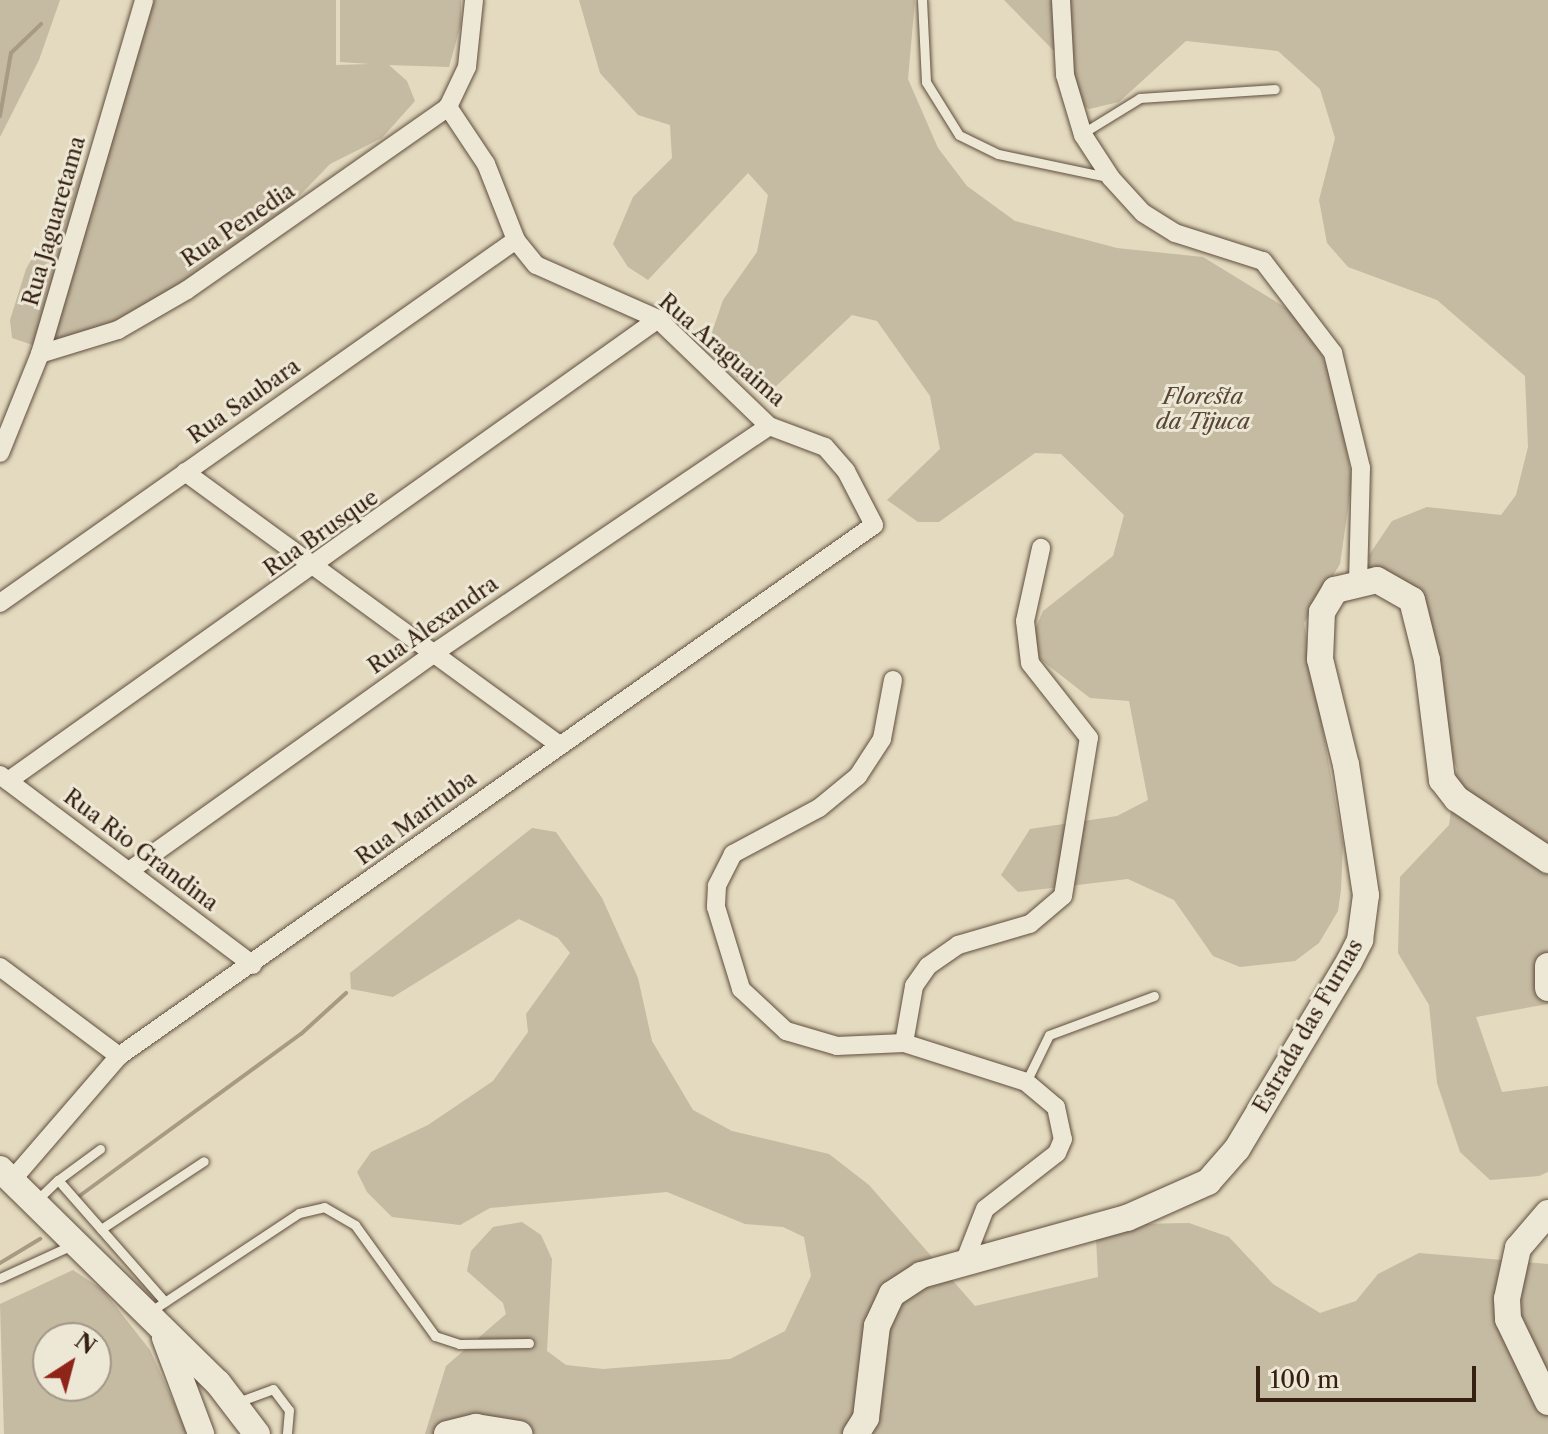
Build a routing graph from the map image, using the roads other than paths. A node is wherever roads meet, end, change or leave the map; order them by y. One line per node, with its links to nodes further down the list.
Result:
1 (144, 0): 11 (street, Rua Jaguaretama)
2 (474, 0): 6 (street)
3 (922, 0): 8 (lane)
4 (1061, 0): 7 (street)
5 (1275, 89): 7 (lane)
6 (448, 107): 9 (street, Rua Araguaima); 11 (street, Rua Penedia)
7 (1083, 133): 8 (street)
8 (1111, 178): 18 (street)
9 (516, 240): 10 (street, Rua Araguaima); 14 (street, Rua Saubara)
10 (658, 319): 12 (street, Rua Araguaima); 17 (street, Rua Brusque)
11 (40, 354): 13 (street, Rua Jaguaretama)
12 (769, 426): 15 (street, Rua Araguaima); 20 (street, Rua Alexandra)
13 (0, 453)
14 (185, 472): 17 (street); 19 (street, Rua Saubara)
15 (874, 525): 22 (street, Rua Marituba)
16 (1041, 548): 31 (street)
17 (319, 565): 20 (street); 23 (street, Rua Brusque)
18 (1358, 580): 24 (main road); 42 (main road, Estrada das Furnas)
19 (0, 603)
20 (437, 651): 22 (street); 25 (street, Rua Alexandra)
21 (893, 680): 31 (street)
22 (560, 745): 26 (street, Rua Marituba)
23 (4, 778): 25 (street, Rua Rio Grandina)
24 (1548, 860)
25 (129, 871): 26 (street, Rua Rio Grandina)
26 (253, 965): 32 (street, Rua Marituba)
27 (1548, 966): 29 (main road)
28 (0, 967): 32 (street)
29 (1548, 988)
30 (1154, 996): 33 (lane)
31 (904, 1043): 33 (street)
32 (119, 1056): 36 (street, Rua Marituba)
33 (1026, 1082): 42 (street)
34 (100, 1149): 37 (lane)
35 (204, 1161): 40 (lane)
36 (6, 1174): 38 (main road)
37 (58, 1180): 38 (lane); 40 (lane)
38 (34, 1202): 41 (main road)
39 (1548, 1213): 47 (main road)
40 (101, 1229): 44 (lane)
41 (75, 1244): 43 (lane); 44 (main road)
42 (965, 1260): 54 (main road, Estrada das Furnas)
43 (0, 1278)
44 (155, 1308): 45 (main road); 46 (lane)
45 (164, 1335): 48 (main road); 49 (main road)
46 (529, 1343)
47 (1548, 1402)
48 (235, 1403): 50 (main road); 51 (lane)
49 (201, 1434)
50 (257, 1434)
51 (287, 1434)
52 (447, 1434): 53 (main road)
53 (519, 1434)
54 (856, 1434)

